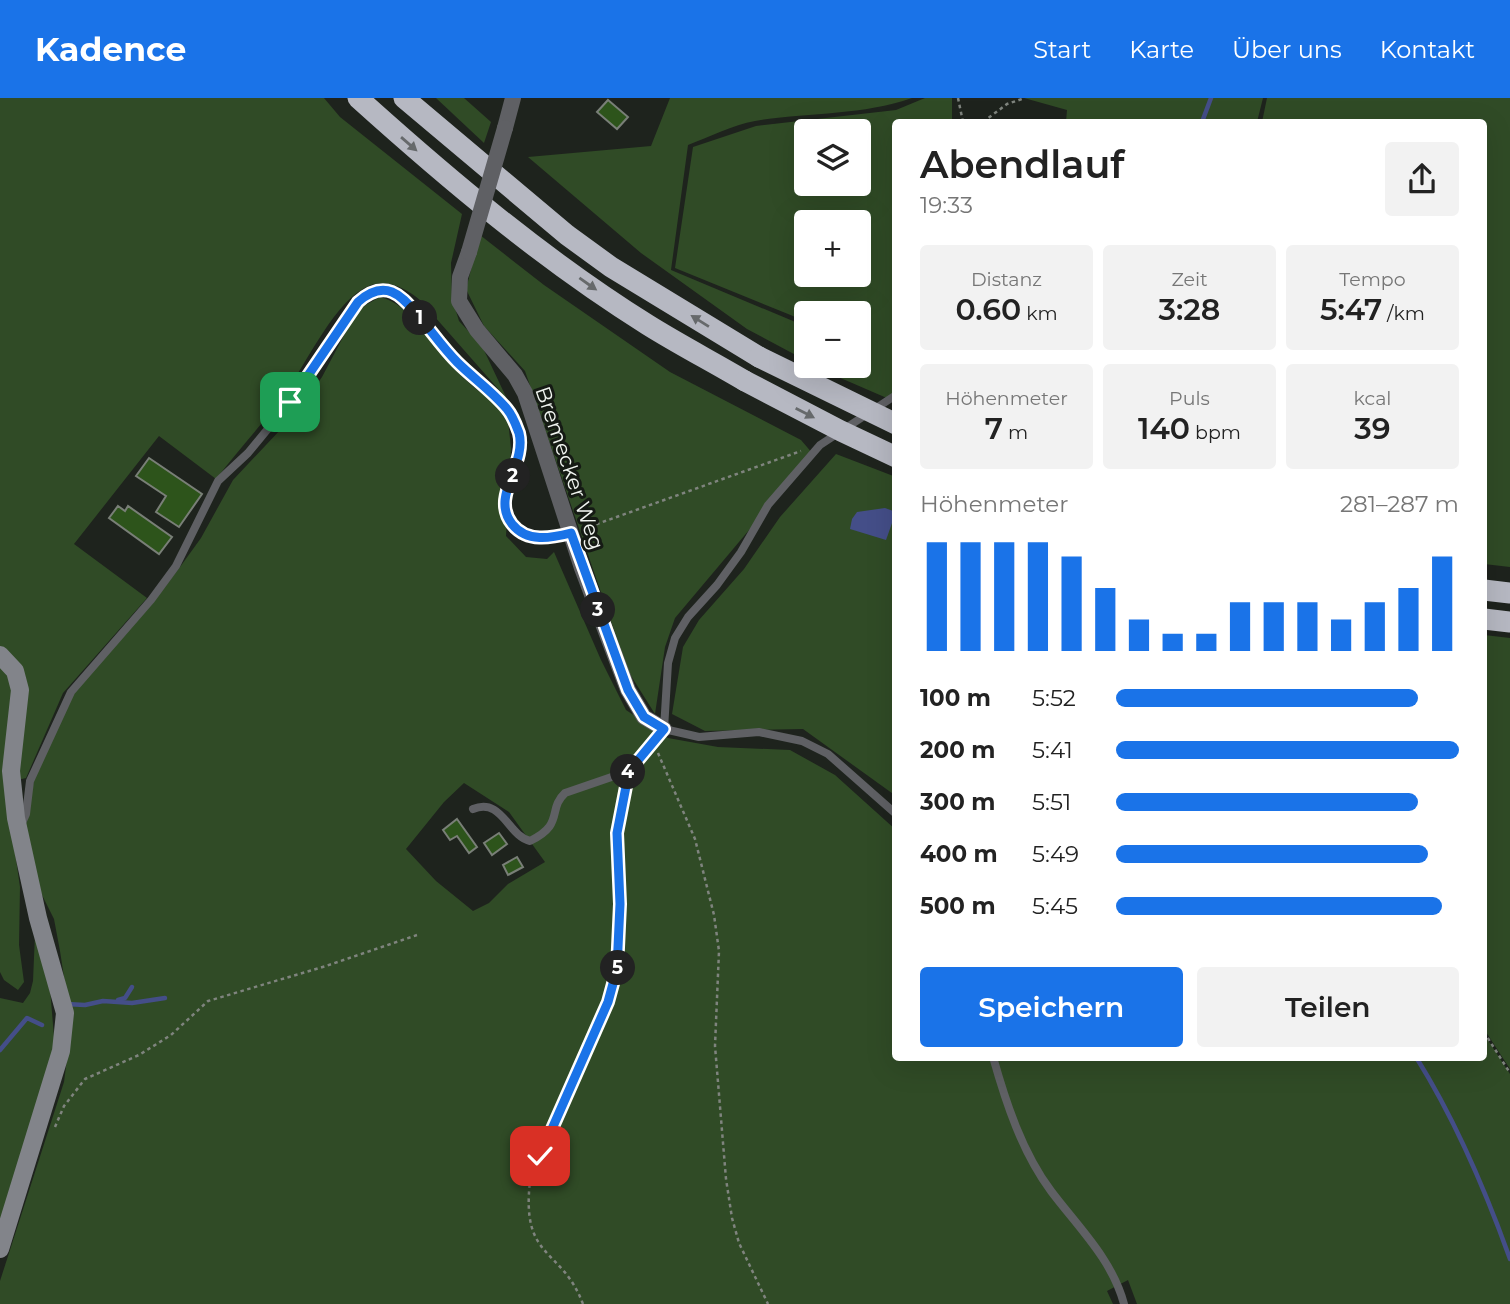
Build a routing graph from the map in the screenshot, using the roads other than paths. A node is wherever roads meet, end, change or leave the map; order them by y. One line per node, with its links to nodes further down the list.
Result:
1 (358, 98): 6 (highway, one-way to 6, bridge)
2 (404, 98): 5 (highway, one-way to 2, bridge)
3 (513, 98): 7 (street, Bremecker Weg, bridge)
4 (892, 398): 13 (lane)
5 (892, 422)
6 (892, 455)
7 (571, 533): 13 (street, Bremecker Weg); 16 (lane)
8 (1487, 590): 9 (highway)
9 (1510, 593)
10 (1487, 619): 11 (highway)
11 (1510, 622)
12 (0, 655): 16 (main road)
13 (664, 729): 14 (lane); 15 (lane)
14 (473, 809)
15 (892, 810)
16 (18, 830): 18 (main road)
17 (994, 1061): 19 (lane)
18 (0, 1249)
19 (1124, 1304)

